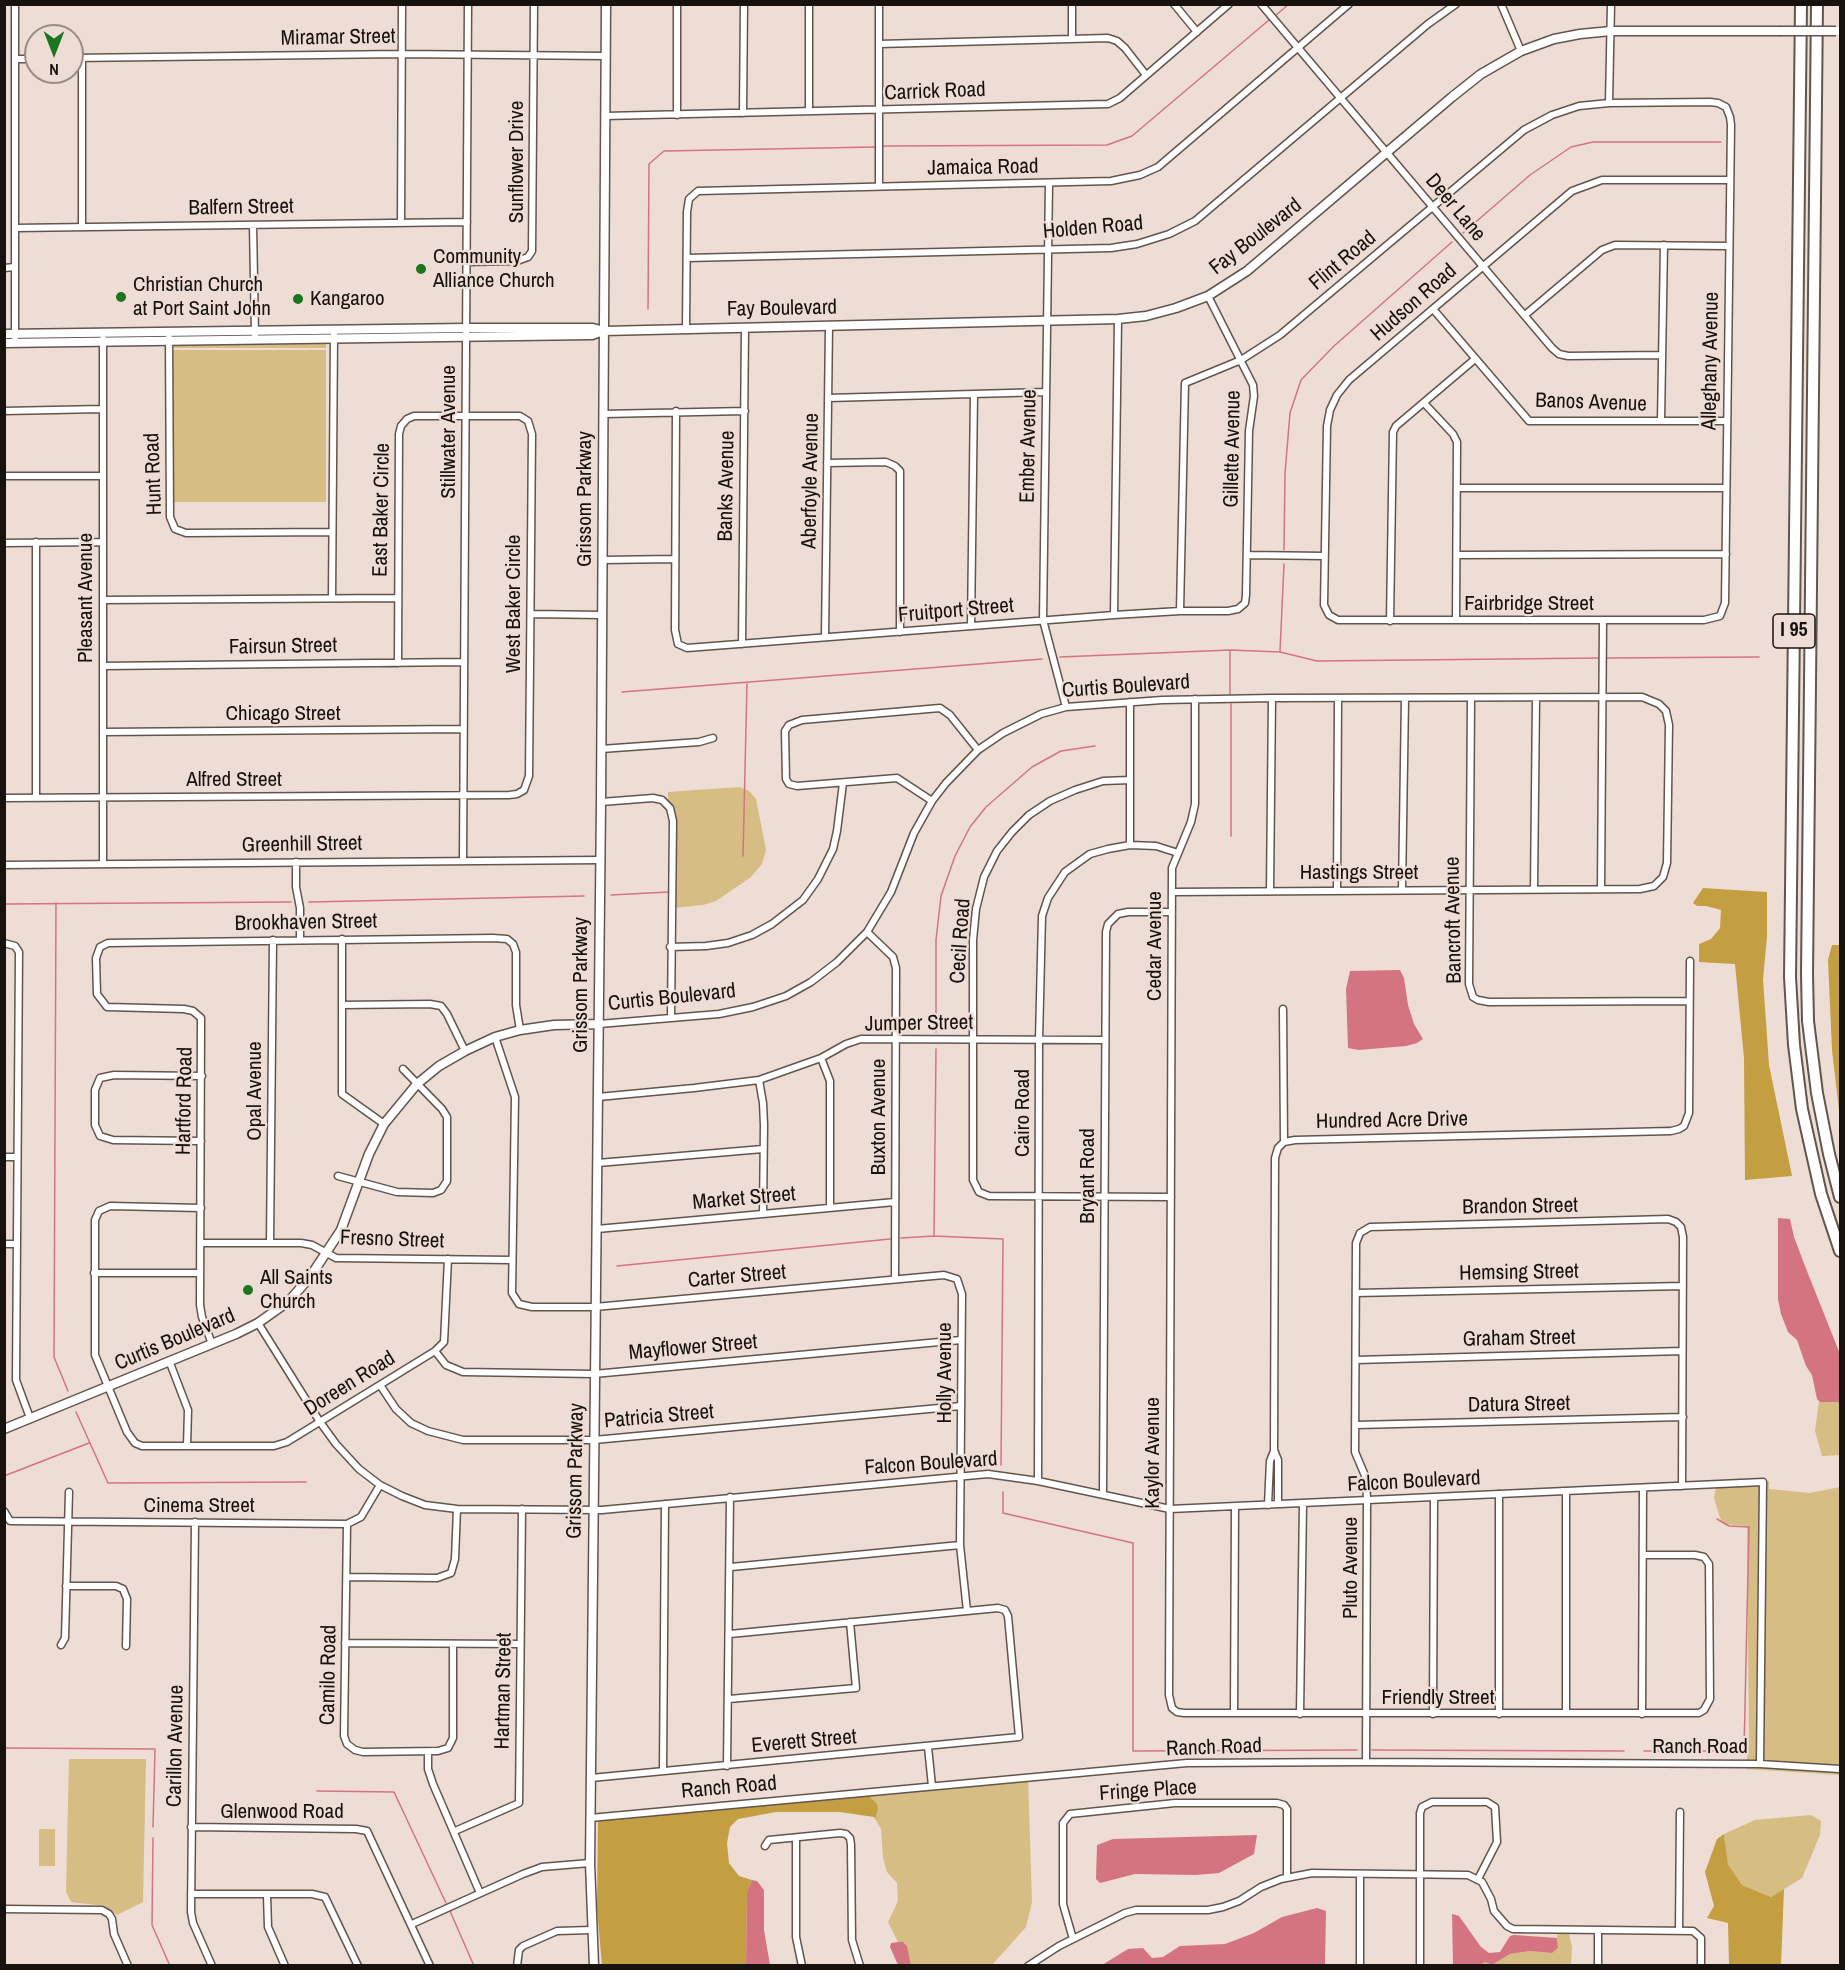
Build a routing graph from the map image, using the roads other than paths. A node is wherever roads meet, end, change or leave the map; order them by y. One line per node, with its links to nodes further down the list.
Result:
1 (15, 4): 32 (street)
2 (402, 4): 27 (street)
3 (468, 4): 28 (street, Stillwater Avenue)
4 (534, 4): 29 (street, Sunflower Drive)
5 (606, 4): 30 (main road, Grissom Parkway)
6 (678, 4): 42 (street)
7 (744, 4): 41 (street)
8 (809, 4): 40 (street)
9 (879, 4): 24 (street)
10 (1072, 4): 23 (street)
11 (1174, 4): 22 (street)
12 (1230, 4): 22 (street, Carrick Road)
13 (1261, 4): 25 (street, Deer Lane)
14 (1349, 4): 25 (street, Jamaica Road)
15 (1456, 4): 36 (street, Holden Road)
16 (1501, 4): 26 (street)
17 (1611, 4): 20 (street)
18 (1801, 4): 220 (highway, I 95)
19 (1817, 4): 209 (highway, I 95)
20 (1611, 31): 21 (main road, Fay Boulevard, bridge); 26 (main road, Fay Boulevard); 37 (street)
21 (1838, 31)
22 (1197, 32): 34 (street, Carrick Road)
23 (1072, 39): 24 (street); 34 (street)
24 (879, 44): 39 (street)
25 (1298, 48): 36 (street, Deer Lane); 46 (street, Jamaica Road)
26 (1521, 51): 44 (main road, Fay Boulevard)
27 (402, 54): 28 (street, Miramar Street); 31 (street, Miramar Street); 50 (street)
28 (468, 54): 29 (street, Miramar Street); 49 (street, Stillwater Avenue)
29 (534, 55): 30 (street, Miramar Street); 58 (street, Sunflower Drive)
30 (605, 56): 43 (main road, Grissom Parkway)
31 (84, 58)
32 (16, 59): 33 (street); 53 (street)
33 (24, 59)
34 (1146, 75): 39 (street, Carrick Road)
35 (82, 84): 52 (street)
36 (1341, 98): 44 (street, Deer Lane); 56 (street, Holden Road)
37 (1609, 103): 38 (street, Flint Road); 48 (street, Flint Road)
38 (1726, 107): 45 (street, Alleghany Avenue)
39 (879, 110): 40 (street, Carrick Road); 47 (street)
40 (809, 111): 41 (street, Carrick Road)
41 (743, 113): 42 (street, Carrick Road)
42 (676, 115): 43 (street, Carrick Road)
43 (605, 116): 70 (main road, Grissom Parkway)
44 (1386, 153): 48 (street, Deer Lane); 62 (main road, Fay Boulevard)
45 (1729, 180): 55 (street, Alleghany Avenue); 59 (street, Hudson Road)
46 (1048, 183): 47 (street, Jamaica Road); 56 (street, Ember Avenue)
47 (879, 186): 57 (street, Jamaica Road)
48 (1433, 208): 59 (street, Deer Lane); 83 (street, Flint Road)
49 (467, 222): 50 (street, Balfern Street); 58 (street, Stillwater Avenue)
50 (401, 223): 51 (street, Balfern Street)
51 (254, 225): 52 (street, Balfern Street); 77 (street)
52 (82, 227): 53 (street, Balfern Street)
53 (15, 228): 60 (street)
54 (1664, 245): 55 (street); 64 (street); 82 (street)
55 (1729, 246): 95 (street, Alleghany Avenue)
56 (1049, 250): 57 (street, Holden Road); 66 (street, Ember Avenue)
57 (687, 258): 69 (street, Jamaica Road)
58 (467, 262): 73 (street, Stillwater Avenue)
59 (1482, 266): 63 (street, Hudson Road); 64 (street, Deer Lane)
60 (15, 267): 61 (street); 75 (street)
61 (4, 268)
62 (1208, 296): 65 (main road, Fay Boulevard); 83 (street, Gillette Avenue)
63 (1433, 309): 84 (street, Banos Avenue); 109 (street, Hudson Road)
64 (1525, 315): 82 (street, Deer Lane)
65 (1118, 319): 66 (main road, Fay Boulevard); 119 (street)
66 (1047, 320): 67 (main road, Fay Boulevard); 85 (street, Ember Avenue)
67 (829, 326): 68 (main road, Fay Boulevard); 87 (street, Aberfoyle Avenue)
68 (744, 328): 69 (main road, Fay Boulevard); 92 (street, Banks Avenue)
69 (686, 329): 70 (main road, Fay Boulevard)
70 (604, 331): 73 (main road, Fay Boulevard); 93 (main road, Grissom Parkway)
71 (103, 332): 72 (main road, Fay Boulevard); 75 (main road, Fay Boulevard); 78 (street, Pleasant Avenue)
72 (169, 332): 77 (main road, Fay Boulevard); 79 (street, Hunt Road)
73 (466, 333): 76 (main road, Fay Boulevard); 94 (street, Stillwater Avenue)
74 (4, 334): 75 (main road, Fay Boulevard)
75 (15, 334): 80 (street)
76 (334, 335): 77 (main road, Fay Boulevard); 102 (street)
77 (255, 336): 79 (main road, Fay Boulevard)
78 (103, 342): 79 (main road, Fay Boulevard); 80 (main road, Fay Boulevard); 89 (street, Pleasant Avenue)
79 (169, 342): 102 (street, Hunt Road)
80 (15, 343): 81 (main road, Fay Boulevard)
81 (4, 344)
82 (1661, 355): 96 (street)
83 (1241, 360): 107 (street, Gillette Avenue); 116 (street, Flint Road)
84 (1475, 360): 88 (street); 96 (street, Banos Avenue)
85 (1046, 392): 86 (street); 121 (street, Ember Avenue)
86 (974, 394): 87 (street); 126 (street)
87 (828, 398): 97 (street, Aberfoyle Avenue)
88 (1424, 403): 100 (street); 125 (street)
89 (102, 409): 90 (street); 99 (street, Pleasant Avenue)
90 (4, 411)
91 (676, 411): 92 (street); 93 (street); 110 (street)
92 (745, 411): 129 (street, Banks Avenue)
93 (603, 414): 111 (main road, Grissom Parkway)
94 (465, 416): 113 (street, East Baker Circle); 117 (street, West Baker Circle); 130 (street, Stillwater Avenue)
95 (1727, 421): 96 (street, Banos Avenue); 101 (street, Alleghany Avenue)
96 (1661, 422)
97 (827, 463): 127 (street); 128 (street, Aberfoyle Avenue)
98 (4, 476): 99 (street)
99 (103, 476): 104 (street, Pleasant Avenue)
100 (1457, 488): 101 (street); 108 (street)
101 (1726, 488): 106 (street, Alleghany Avenue)
102 (332, 532): 112 (street)
103 (36, 542): 104 (street); 105 (street); 151 (street)
104 (103, 542): 114 (street, Pleasant Avenue)
105 (4, 543)
106 (1726, 554): 108 (street); 120 (street, Alleghany Avenue)
107 (1248, 555): 109 (street); 115 (street, Gillette Avenue)
108 (1456, 555): 123 (street)
109 (1324, 556): 122 (street, Hudson Road)
110 (675, 559): 111 (street); 129 (street, Fruitport Street)
111 (603, 560): 118 (main road, Grissom Parkway)
112 (332, 598): 113 (street); 114 (street)
113 (398, 598): 131 (street, East Baker Circle)
114 (103, 600): 132 (street, Pleasant Avenue)
115 (1238, 609): 116 (street, Fruitport Street)
116 (1180, 611): 119 (street, Fruitport Street)
117 (531, 614): 118 (street); 149 (street, West Baker Circle)
118 (602, 615): 145 (main road, Grissom Parkway)
119 (1114, 615): 121 (street, Fruitport Street)
120 (1720, 616): 124 (street, Fairbridge Street)
121 (1043, 620): 126 (street, Fruitport Street); 141 (street, Ember Avenue)
122 (1338, 620): 125 (street, Fairbridge Street)
123 (1456, 620): 124 (street, Fairbridge Street); 125 (street, Fairbridge Street)
124 (1603, 620): 133 (street)
125 (1390, 621)
126 (971, 626): 127 (street, Fruitport Street)
127 (900, 632): 128 (street, Fruitport Street)
128 (825, 638): 129 (street, Fruitport Street)
129 (742, 644)
130 (464, 662): 131 (street, Fairsun Street); 142 (street, Stillwater Avenue)
131 (398, 663): 132 (street, Fairsun Street)
132 (103, 666): 143 (street, Pleasant Avenue)
133 (1603, 697): 137 (street, Curtis Boulevard); 162 (street, Curtis Boulevard); 165 (street)
134 (1272, 698): 138 (street, Curtis Boulevard); 139 (street, Curtis Boulevard); 166 (street)
135 (1404, 698): 136 (street, Curtis Boulevard); 139 (street, Curtis Boulevard); 168 (street)
136 (1471, 698): 137 (street, Curtis Boulevard); 163 (street, Bancroft Avenue)
137 (1536, 698): 164 (street)
138 (1195, 699): 140 (street, Curtis Boulevard); 156 (street, Cedar Avenue)
139 (1338, 699): 167 (street)
140 (1130, 702): 141 (street, Curtis Boulevard); 147 (street)
141 (1066, 707): 146 (street, Curtis Boulevard)
142 (463, 729): 143 (street, Chicago Street); 149 (street, Stillwater Avenue)
143 (103, 732): 152 (street, Pleasant Avenue)
144 (713, 738): 145 (street)
145 (601, 749): 154 (main road, Grissom Parkway)
146 (978, 750): 148 (street); 153 (street, Curtis Boulevard)
147 (1130, 780): 155 (street); 187 (street, Cecil Road)
148 (843, 783): 153 (street); 177 (street)
149 (463, 795): 152 (street, Alfred Street); 158 (street, Stillwater Avenue)
150 (4, 798): 151 (street, Alfred Street)
151 (36, 798): 152 (street, Alfred Street)
152 (102, 798): 160 (street, Pleasant Avenue)
153 (932, 801): 171 (street, Curtis Boulevard)
154 (601, 802): 157 (main road, Grissom Parkway); 177 (street)
155 (1130, 845): 156 (street, Cairo Road); 188 (street, Cairo Road)
156 (1178, 853): 169 (street, Cedar Avenue)
157 (600, 860): 158 (street, Greenhill Street); 183 (main road, Grissom Parkway)
158 (463, 861): 159 (street, Greenhill Street)
159 (296, 862): 160 (street, Greenhill Street); 174 (street)
160 (103, 864): 161 (street, Greenhill Street)
161 (4, 865)
162 (1654, 886): 165 (street, Hastings Street)
163 (1468, 889): 164 (street, Hastings Street); 168 (street, Hastings Street); 179 (street, Bancroft Avenue)
164 (1534, 889): 165 (street, Hastings Street)
165 (1601, 889)
166 (1270, 890): 167 (street, Hastings Street); 169 (street, Hastings Street)
167 (1337, 890): 168 (street, Hastings Street)
168 (1402, 890)
169 (1172, 892): 170 (street, Cedar Avenue)
170 (1172, 912): 189 (street, Bryant Road); 208 (street, Cedar Avenue)
171 (867, 932): 182 (street, Curtis Boulevard); 186 (street, Buxton Avenue)
172 (342, 939): 174 (street, Brookhaven Street); 180 (street); 184 (street, Brookhaven Street)
173 (273, 940): 174 (street, Brookhaven Street); 176 (street, Brookhaven Street); 217 (street, Opal Avenue)
174 (300, 940)
175 (4, 943): 202 (street)
176 (100, 947): 193 (street, Hartford Road)
177 (670, 947): 182 (street)
178 (1690, 961): 179 (street)
179 (1689, 1001): 199 (street, Hundred Acre Drive)
180 (342, 1005): 190 (street); 197 (street)
181 (1283, 1009): 199 (street)
182 (671, 1018): 183 (street, Curtis Boulevard)
183 (599, 1024): 184 (main road, Curtis Boulevard); 196 (main road, Grissom Parkway)
184 (520, 1030): 185 (main road, Curtis Boulevard)
185 (495, 1037): 190 (main road, Curtis Boulevard); 223 (street)
186 (896, 1039): 187 (street, Jumper Street); 191 (street, Jumper Street); 210 (street, Buxton Avenue)
187 (974, 1039): 188 (street, Jumper Street); 206 (street, Cecil Road)
188 (1039, 1040): 189 (street, Jumper Street); 206 (street, Cairo Road)
189 (1104, 1040): 207 (street, Bryant Road)
190 (465, 1050): 195 (main road, Curtis Boulevard)
191 (820, 1058): 194 (street, Jumper Street); 212 (street)
192 (403, 1069): 195 (street)
193 (202, 1076): 198 (street, Hartford Road); 198 (street)
194 (759, 1080): 196 (street, Jumper Street); 200 (street)
195 (417, 1084): 197 (main road, Curtis Boulevard); 205 (street)
196 (598, 1097): 203 (main road, Grissom Parkway)
197 (384, 1124): 205 (main road, Curtis Boulevard)
198 (201, 1141): 211 (street, Hartford Road)
199 (1284, 1142): 249 (street)
200 (763, 1149): 203 (street); 213 (street)
201 (4, 1157): 202 (street)
202 (17, 1157): 219 (street)
203 (598, 1163): 214 (main road, Grissom Parkway)
204 (338, 1176): 205 (street)
205 (358, 1182): 221 (main road, Curtis Boulevard)
206 (1039, 1195): 207 (street); 251 (street, Cairo Road)
207 (1105, 1197): 208 (street); 258 (street, Bryant Road)
208 (1171, 1197): 269 (street, Kaylor Avenue)
209 (1840, 1197)
210 (895, 1202): 212 (street, Market Street); 226 (street, Buxton Avenue)
211 (201, 1208): 216 (street, Hartford Road); 224 (street)
212 (830, 1208): 213 (street, Market Street)
213 (763, 1214): 214 (street, Market Street)
214 (597, 1229): 230 (main road, Grissom Parkway)
215 (1360, 1233): 228 (street, Brandon Street); 229 (street, Pluto Avenue)
216 (201, 1243): 217 (street, Fresno Street); 225 (street, Hartford Road)
217 (270, 1243): 221 (street, Fresno Street)
218 (4, 1244): 219 (street)
219 (17, 1244): 243 (street)
220 (1840, 1251)
221 (327, 1253): 222 (street, Fresno Street); 231 (main road, Curtis Boulevard)
222 (448, 1259): 223 (street, Fresno Street); 234 (street)
223 (512, 1260): 230 (street, Carter Street)
224 (94, 1273): 225 (street); 240 (street)
225 (200, 1274): 233 (street, Hartford Road)
226 (895, 1279): 227 (street, Carter Street); 230 (street, Carter Street)
227 (957, 1280): 232 (street, Holly Avenue)
228 (1683, 1286): 229 (street, Hemsing Street); 235 (street)
229 (1356, 1293): 236 (street, Pluto Avenue)
230 (595, 1307): 238 (main road, Grissom Parkway)
231 (258, 1323): 233 (main road, Curtis Boulevard); 244 (street, Falcon Boulevard)
232 (961, 1340): 238 (street, Mayflower Street); 241 (street, Holly Avenue)
233 (212, 1344): 237 (main road, Curtis Boulevard)
234 (435, 1351): 238 (street, Mayflower Street); 239 (street, Doreen Road)
235 (1682, 1352): 236 (street, Graham Street); 242 (street)
236 (1356, 1360): 245 (street, Pluto Avenue)
237 (170, 1363): 240 (main road, Curtis Boulevard); 248 (street)
238 (594, 1374): 247 (main road, Grissom Parkway)
239 (380, 1384): 244 (street, Doreen Road); 247 (street, Patricia Street)
240 (109, 1388): 243 (main road, Curtis Boulevard); 248 (street, Doreen Road)
241 (961, 1406): 247 (street, Patricia Street); 250 (street, Holly Avenue)
242 (1683, 1417): 245 (street, Datura Street); 253 (street)
243 (30, 1418): 246 (main road, Curtis Boulevard)
244 (320, 1422): 248 (street, Doreen Road); 252 (street, Falcon Boulevard)
245 (1356, 1425): 261 (street, Pluto Avenue)
246 (4, 1429)
247 (594, 1440): 270 (main road, Grissom Parkway)
248 (187, 1446)
249 (1274, 1450): 264 (street); 265 (street)
250 (960, 1476): 251 (street, Falcon Boulevard); 259 (street, Falcon Boulevard); 275 (street, Holly Avenue)
251 (1038, 1481): 258 (street, Falcon Boulevard)
252 (380, 1485): 267 (street, Falcon Boulevard); 274 (street)
253 (1682, 1486): 254 (street, Falcon Boulevard); 300 (street, Falcon Boulevard)
254 (1643, 1488): 255 (street, Falcon Boulevard); 276 (street)
255 (1566, 1491): 257 (street, Falcon Boulevard); 291 (street)
256 (69, 1492): 272 (street)
257 (1499, 1494): 260 (street, Falcon Boulevard); 295 (street)
258 (1103, 1495): 269 (street, Falcon Boulevard)
259 (730, 1497): 263 (street, Falcon Boulevard); 277 (street)
260 (1434, 1498): 261 (street, Falcon Boulevard); 294 (street)
261 (1367, 1500): 262 (street, Falcon Boulevard); 293 (street, Pluto Avenue)
262 (1303, 1503): 264 (street, Falcon Boulevard); 292 (street)
263 (665, 1504): 270 (street, Falcon Boulevard); 303 (street)
264 (1278, 1504): 265 (street, Falcon Boulevard)
265 (1268, 1505): 266 (street, Falcon Boulevard)
266 (1235, 1506): 269 (street, Falcon Boulevard); 290 (street)
267 (457, 1509): 268 (street, Falcon Boulevard); 278 (street)
268 (522, 1509): 270 (street, Falcon Boulevard); 285 (street, Hartman Street)
269 (1170, 1509): 289 (street, Kaylor Avenue)
270 (593, 1510): 304 (main road, Grissom Parkway)
271 (4, 1511): 272 (street, Cinema Street)
272 (68, 1522): 273 (street, Cinema Street); 279 (street)
273 (195, 1522): 274 (street, Cinema Street); 308 (street, Carillon Avenue)
274 (347, 1524): 278 (street, Camilo Road)
275 (960, 1545): 277 (street); 280 (street, Holly Avenue)
276 (1643, 1555): 296 (street); 296 (street, Friendly Street)
277 (731, 1566): 282 (street)
278 (346, 1577): 283 (street, Camilo Road)
279 (66, 1586): 286 (street); 287 (street)
280 (967, 1611): 281 (street); 297 (street, Everett Street)
281 (850, 1622): 282 (street); 288 (street)
282 (730, 1634): 288 (street)
283 (345, 1642): 284 (street); 298 (street, Camilo Road)
284 (453, 1644): 285 (street); 298 (street)
285 (520, 1644): 309 (street, Hartman Street)
286 (61, 1645)
287 (126, 1646)
288 (729, 1699): 301 (street)
289 (1172, 1708): 290 (street, Friendly Street)
290 (1234, 1713): 292 (street, Friendly Street)
291 (1566, 1713): 295 (street, Friendly Street); 296 (street, Friendly Street)
292 (1300, 1714): 293 (street, Friendly Street)
293 (1367, 1714): 294 (street, Friendly Street); 299 (street, Pluto Avenue)
294 (1433, 1714): 295 (street, Friendly Street)
295 (1499, 1714)
296 (1642, 1714)
297 (928, 1748): 301 (street, Everett Street); 305 (street)
298 (428, 1752): 309 (street)
299 (1366, 1762): 300 (street, Ranch Road); 305 (street, Ranch Road)
300 (1760, 1764): 302 (street, Ranch Road)
301 (727, 1766): 303 (street, Everett Street)
302 (1840, 1769)
303 (663, 1771): 304 (street, Everett Street)
304 (591, 1778): 307 (main road, Grissom Parkway)
305 (932, 1786): 307 (street, Ranch Road)
306 (1680, 1812): 324 (street)
307 (590, 1818): 312 (main road, Grissom Parkway)
308 (191, 1827): 317 (street, Carillon Avenue); 321 (street, Glenwood Road)
309 (454, 1831): 318 (street)
310 (796, 1838): 311 (street); 333 (street); 334 (street)
311 (765, 1846)
312 (590, 1863): 318 (street); 322 (main road, Grissom Parkway)
313 (1360, 1874): 314 (street); 315 (street); 336 (street)
314 (1420, 1874): 316 (street); 316 (street); 337 (street)
315 (1287, 1877): 325 (street); 325 (street, Fringe Place)
316 (1478, 1879): 323 (street)
317 (191, 1893): 319 (street); 327 (street, Carillon Avenue)
318 (480, 1893): 321 (street)
319 (267, 1895): 328 (street); 329 (street)
320 (4, 1910): 326 (street)
321 (412, 1923): 330 (street, Glenwood Road)
322 (591, 1930): 331 (street); 332 (main road, Grissom Parkway)
323 (1598, 1931): 324 (street); 338 (street)
324 (1679, 1931): 339 (street)
325 (1073, 1939): 335 (street)
326 (125, 1965)
327 (212, 1965)
328 (285, 1965)
329 (357, 1965)
330 (430, 1965)
331 (517, 1965)
332 (594, 1965)
333 (802, 1965)
334 (860, 1965)
335 (1028, 1965)
336 (1360, 1965)
337 (1420, 1965)
338 (1598, 1965)
339 (1701, 1965)

